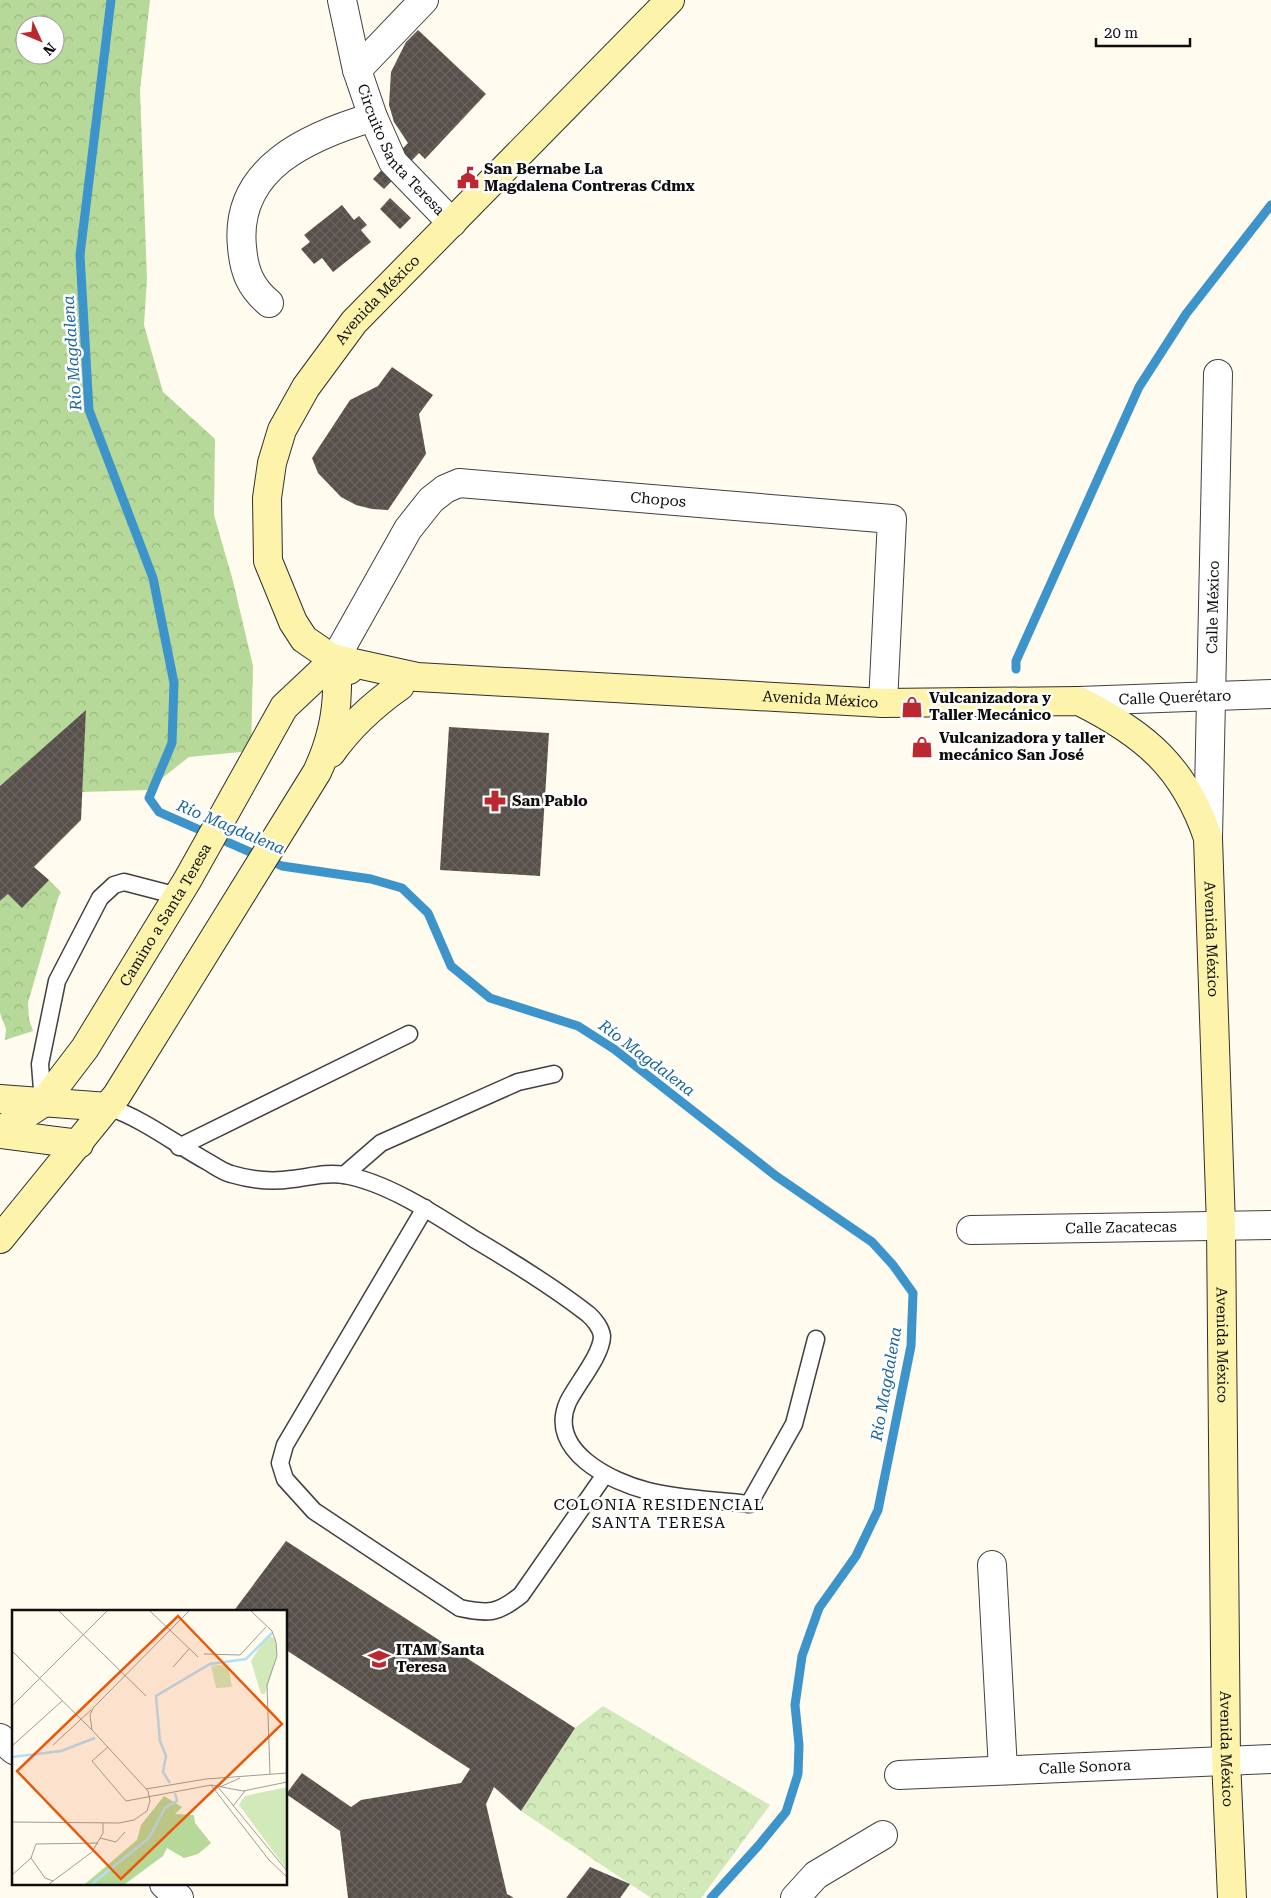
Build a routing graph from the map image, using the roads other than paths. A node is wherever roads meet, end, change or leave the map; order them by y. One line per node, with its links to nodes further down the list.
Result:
1 (342, 0): 4 (street, Circuito Santa Teresa)
2 (424, 0): 4 (street, Circuito Santa Teresa)
3 (670, 0): 6 (street, Avenida México)
4 (357, 70): 5 (street, Circuito Santa Teresa)
5 (373, 117): 6 (street, Circuito Santa Teresa); 7 (street)
6 (452, 223): 9 (street, Avenida México)
7 (269, 304)
8 (1218, 374): 12 (street, Calle México)
9 (334, 659): 10 (street, Avenida México); 14 (street, Chopos); 15 (street); 17 (street, Camino a Santa Teresa)
10 (408, 681): 14 (street, Avenida México); 15 (street)
11 (1271, 694): 12 (street, Calle Querétaro)
12 (1211, 697): 13 (street, Calle Querétaro); 16 (street, Calle México)
13 (1078, 701): 14 (street, Avenida México); 16 (street, Avenida México)
14 (883, 703)
15 (317, 772): 22 (street)
16 (1208, 838): 29 (street, Avenida México)
17 (183, 888): 21 (street, Camino a Santa Teresa); 21 (lane)
18 (409, 1034): 25 (lane)
19 (554, 1074): 26 (lane)
20 (0, 1099): 21 (street)
21 (43, 1104): 22 (street); 23 (street, Camino a Santa Teresa)
22 (108, 1107): 24 (street); 25 (lane)
23 (0, 1132): 24 (street)
24 (78, 1144): 31 (street)
25 (179, 1146): 26 (lane)
26 (344, 1175): 27 (lane)
27 (425, 1208): 33 (lane); 33 (lane)
28 (1271, 1225): 29 (street, Calle Zacatecas)
29 (1221, 1226): 30 (street, Calle Zacatecas); 38 (street, Avenida México)
30 (971, 1230)
31 (0, 1239)
32 (816, 1338): 33 (lane)
33 (604, 1476)
34 (992, 1565): 39 (street)
35 (0, 1738): 36 (street)
36 (12, 1748)
37 (1271, 1758): 38 (street, Calle Sonora)
38 (1226, 1760): 39 (street, Calle Sonora); 45 (street, Avenida México)
39 (1003, 1770): 40 (street, Calle Sonora)
40 (899, 1775)
41 (883, 1835): 44 (street)
42 (166, 1886): 43 (street)
43 (179, 1898)
44 (795, 1898)
45 (1232, 1898)

